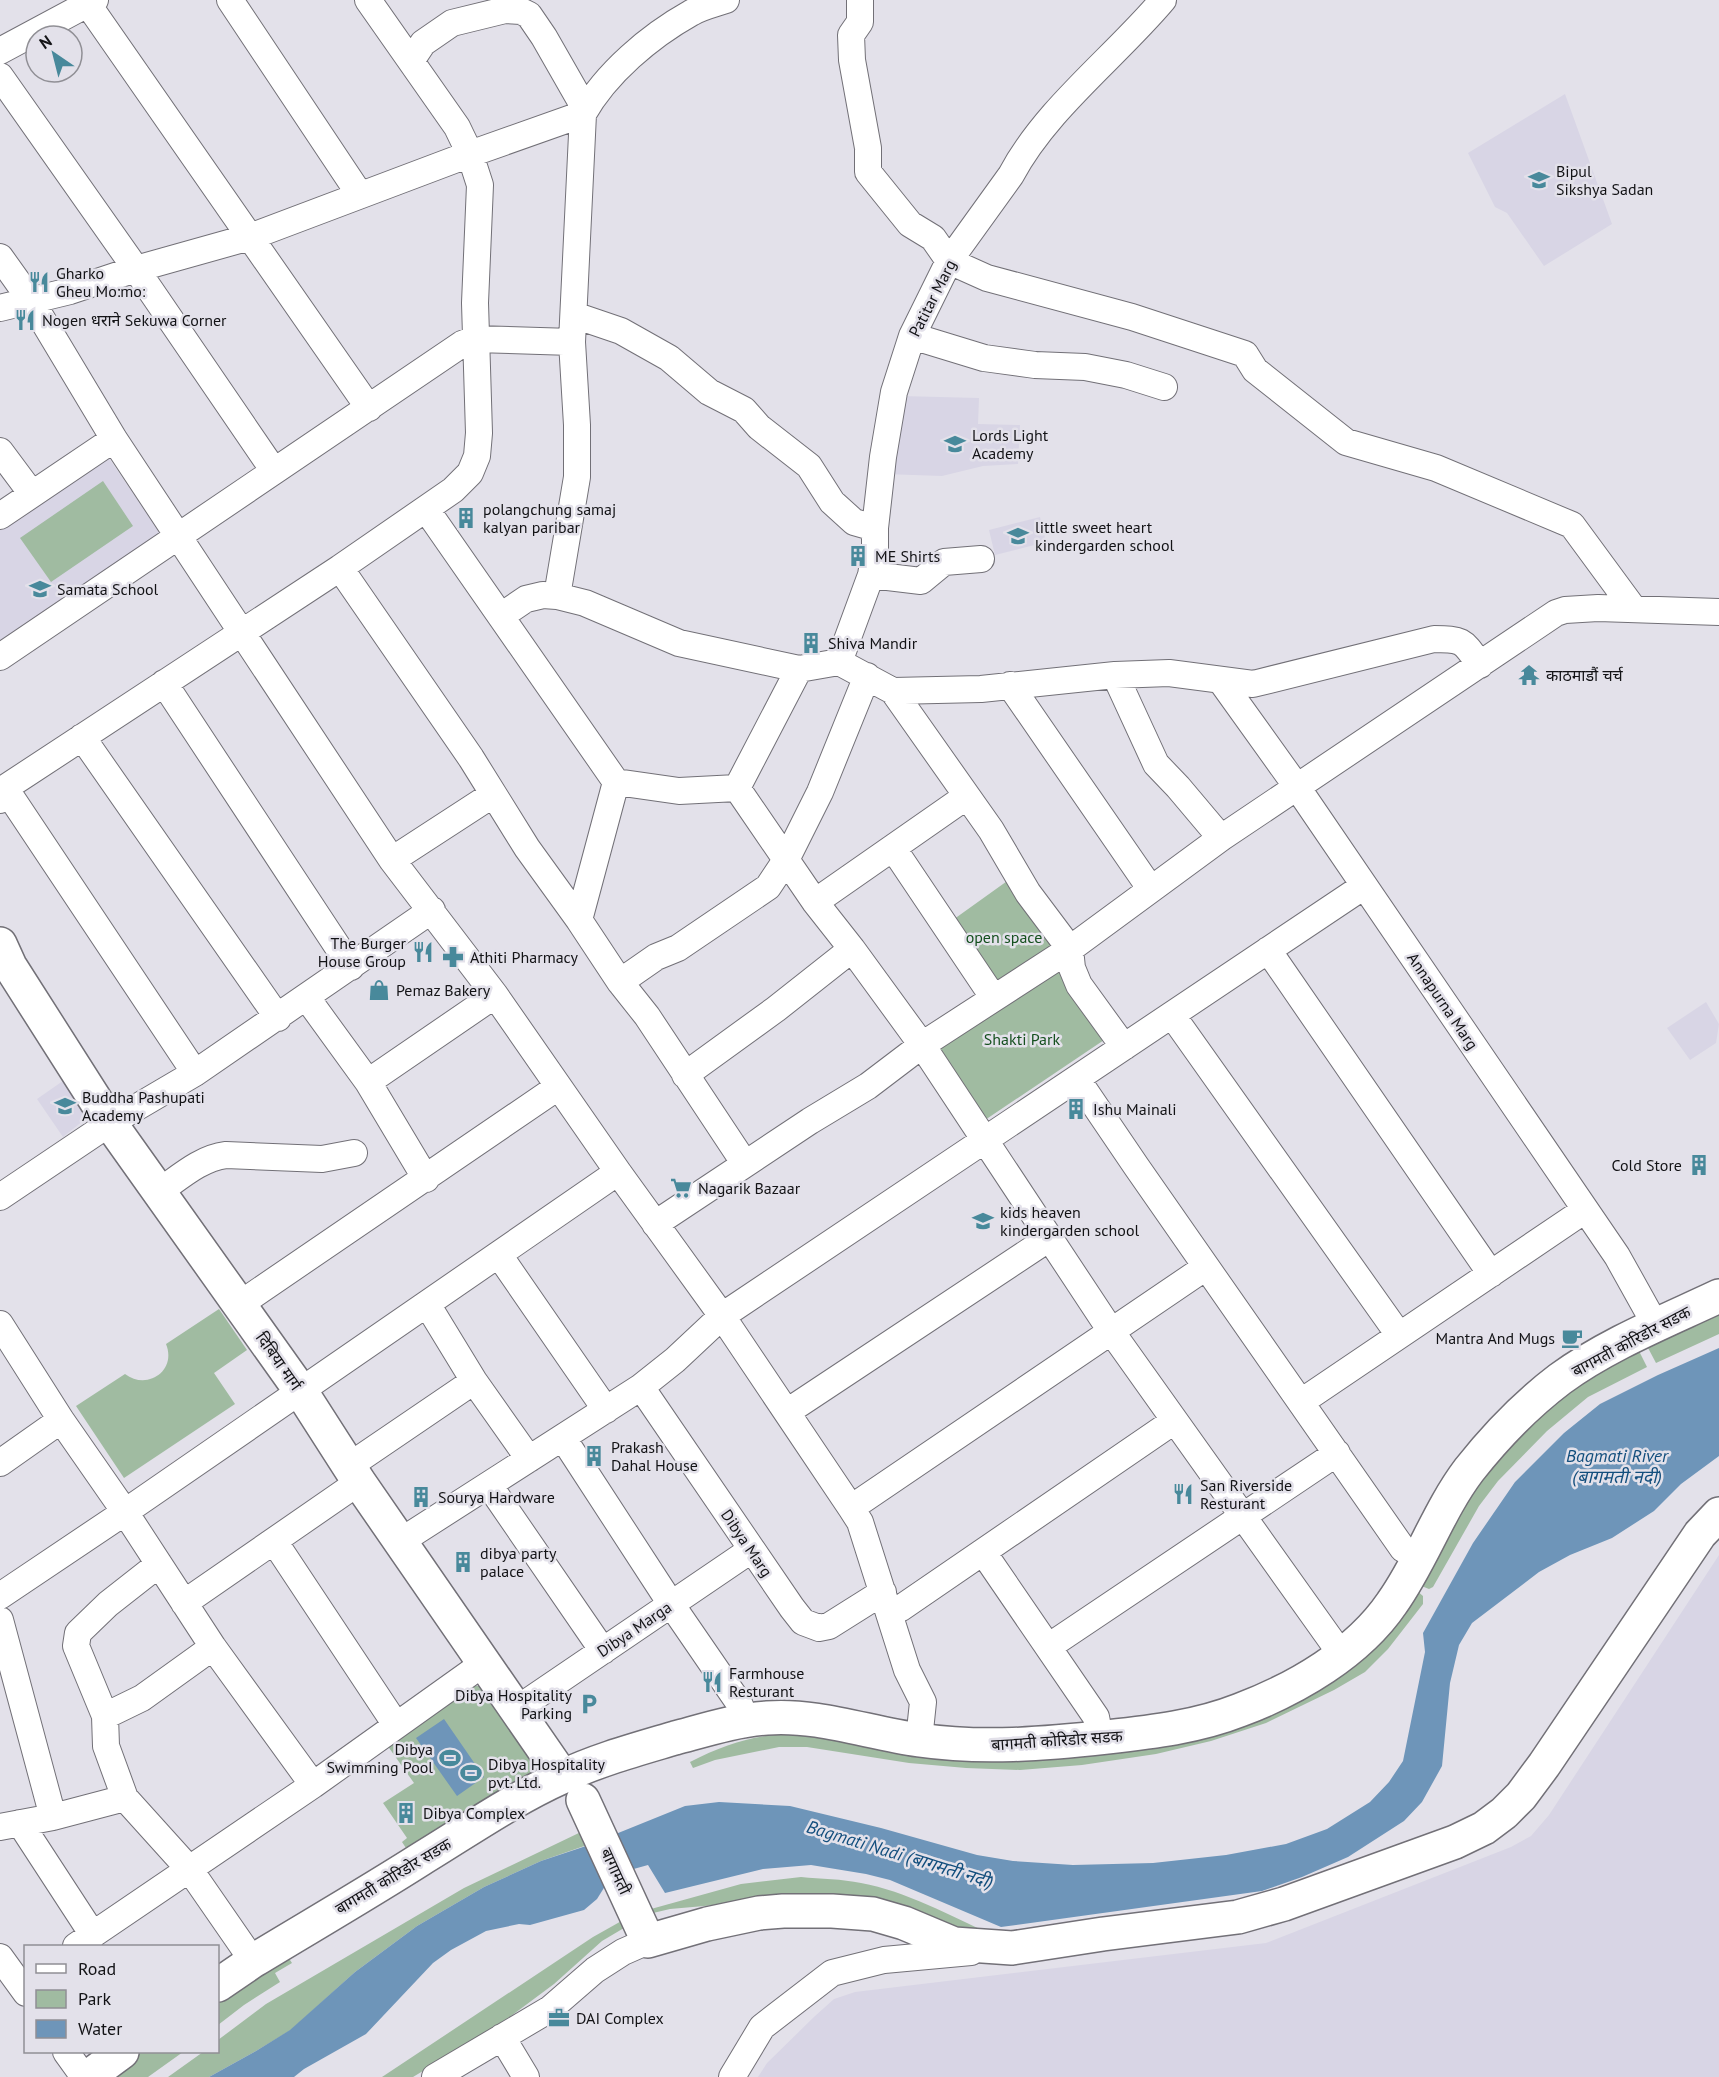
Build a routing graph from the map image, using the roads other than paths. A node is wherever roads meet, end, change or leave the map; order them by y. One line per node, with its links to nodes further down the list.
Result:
1 (230, 0): 13 (street)
2 (368, 0): 9 (street)
3 (726, 0): 11 (street)
4 (860, 0): 16 (street)
5 (1163, 0): 16 (street, Patitar Marg)
6 (89, 2): 8 (street); 14 (street)
7 (459, 10): 9 (street); 11 (street)
8 (0, 51)
9 (411, 61): 12 (street)
10 (0, 76): 17 (street)
11 (583, 114): 12 (street); 20 (street)
12 (470, 154): 13 (street); 22 (street)
13 (360, 195): 14 (street)
14 (250, 237): 17 (street); 25 (street)
15 (0, 256): 18 (street)
16 (949, 261): 21 (street, Patitar Marg); 38 (street)
17 (136, 268): 18 (street); 28 (street)
18 (30, 299): 19 (street); 26 (street)
19 (0, 308)
20 (574, 315): 23 (street); 32 (street)
21 (912, 336): 24 (street); 32 (street, Patitar Marg)
22 (475, 339): 23 (street); 25 (street); 30 (street)
23 (572, 342): 37 (street)
24 (1164, 387)
25 (369, 408): 28 (street)
26 (114, 440): 29 (street); 33 (street)
27 (0, 451): 29 (street)
28 (274, 471): 33 (street)
29 (32, 494): 31 (street)
30 (426, 509): 35 (street); 40 (street)
31 (0, 516)
32 (874, 528): 36 (street, Patitar Marg)
33 (178, 537): 41 (street); 42 (street)
34 (981, 559): 36 (street)
35 (339, 568): 41 (street); 57 (street)
36 (871, 575): 43 (street, Patitar Marg)
37 (556, 596): 40 (street); 45 (street)
38 (1633, 608): 39 (street); 44 (street)
39 (1719, 612)
40 (501, 616): 53 (street)
41 (241, 633): 49 (street); 61 (street)
42 (0, 657)
43 (839, 662): 45 (street); 47 (street)
44 (1480, 665): 48 (street); 54 (street)
45 (799, 669): 55 (street)
46 (1115, 675): 48 (street); 50 (street); 59 (street)
47 (867, 676): 51 (street); 62 (street)
48 (1221, 681): 54 (street, Annapurna Marg)
49 (164, 683): 52 (street); 72 (street)
50 (1010, 685): 51 (street); 64 (street)
51 (893, 691): 58 (street)
52 (82, 737): 56 (street); 78 (street)
53 (616, 782): 55 (street); 67 (street)
54 (1297, 787): 59 (street); 63 (street, Annapurna Marg)
55 (737, 788): 62 (street)
56 (2, 794): 81 (street)
57 (492, 795): 61 (street); 67 (street)
58 (968, 796): 60 (street); 69 (street)
59 (1221, 838): 64 (street)
60 (893, 848): 65 (street); 75 (street)
61 (392, 860): 66 (street)
62 (786, 860): 65 (street); 73 (street)
63 (1364, 886): 70 (street); 94 (street, Annapurna Marg)
64 (1150, 888): 69 (street)
65 (815, 902): 68 (street)
66 (432, 910): 72 (street); 74 (street)
67 (579, 920): 73 (street)
68 (852, 949): 79 (street); 82 (street)
69 (1070, 949): 75 (street); 80 (street)
70 (1268, 950): 77 (street); 99 (street)
71 (3, 962): 86 (main road, दिबिया मार्ग)
72 (351, 967): 76 (street)
73 (620, 982): 82 (street)
74 (495, 995): 84 (street); 85 (street)
75 (993, 997): 79 (street)
76 (307, 998): 78 (street); 84 (street)
77 (1172, 1015): 80 (street); 107 (street)
78 (278, 1018): 81 (street)
79 (922, 1045): 87 (street); 89 (street)
80 (1124, 1047): 83 (street)
81 (195, 1073): 86 (street)
82 (685, 1075): 89 (street)
83 (1077, 1078): 87 (street); 98 (street)
84 (368, 1082): 91 (street)
85 (558, 1087): 90 (street); 91 (street)
86 (110, 1123): 92 (main road, दिबिया मार्ग); 93 (street)
87 (984, 1140): 96 (street); 103 (street)
88 (354, 1153): 92 (street)
89 (745, 1164): 95 (street)
90 (618, 1172): 95 (street); 97 (street)
91 (426, 1179): 101 (street)
92 (160, 1191): 101 (main road, दिबिया मार्ग)
93 (1, 1193)
94 (1585, 1210): 99 (street); 105 (street, Annapurna Marg)
95 (655, 1224): 103 (street)
96 (1048, 1239): 106 (street); 113 (street)
97 (499, 1256): 102 (street); 112 (street)
98 (1206, 1267): 106 (street); 111 (street)
99 (1491, 1274): 107 (street)
100 (1719, 1296): 105 (main road, बागमती कोरिडोर सडक)
101 (240, 1304): 110 (main road, दिबिया मार्ग)
102 (427, 1304): 108 (street); 110 (street)
103 (722, 1316): 109 (street); 113 (street)
104 (0, 1324): 114 (street)
105 (1656, 1326): 130 (main road, बागमती कोरिडोर सडक)
106 (1111, 1331): 115 (street); 122 (street)
107 (1399, 1335): 111 (street)
108 (474, 1381): 118 (street); 120 (street)
109 (641, 1388): 112 (street); 128 (street, Dibya Marg)
110 (300, 1390): 120 (main road, दिबिया मार्ग); 123 (street)
111 (1300, 1402): 117 (street)
112 (606, 1410): 116 (street)
113 (787, 1412): 122 (street)
114 (61, 1420): 119 (street); 123 (street)
115 (1174, 1421): 125 (street); 129 (street)
116 (563, 1438): 118 (street); 135 (street)
117 (1337, 1453): 125 (street); 130 (street)
118 (529, 1459): 121 (street)
119 (0, 1463)
120 (354, 1474): 126 (street); 127 (main road, दिबिया मार्ग)
121 (489, 1485): 127 (street); 139 (street)
122 (851, 1508): 133 (street)
123 (125, 1512): 131 (street); 132 (street)
124 (1719, 1514): 156 (main road)
125 (1242, 1517): 138 (street); 140 (street)
126 (274, 1540): 134 (street); 145 (street)
127 (401, 1542): 141 (main road, दिबिया मार्ग)
128 (751, 1550): 133 (street, Dibya Marg); 135 (street, Dibya Marga)
129 (983, 1552): 133 (street); 138 (street)
130 (1419, 1555): 140 (main road, बागमती कोरिडोर सडक)
131 (159, 1564): 134 (street); 143 (street)
132 (0, 1596)
133 (886, 1602): 147 (street)
134 (184, 1603): 137 (street)
135 (671, 1604): 139 (street, Dibya Marga); 144 (street)
136 (0, 1620): 151 (street)
137 (213, 1647): 143 (street); 148 (street)
138 (1048, 1647): 146 (street)
139 (603, 1651): 142 (street, Dibya Marga)
140 (1341, 1654): 146 (main road, बागमती कोरिडोर सडक)
141 (484, 1663): 142 (main road, दिबिया मार्ग); 145 (street)
142 (517, 1709): 149 (main road, दिबिया मार्ग)
143 (105, 1716): 150 (street)
144 (746, 1720): 147 (main road, बागमती कोरिडोर सडक); 149 (main road, बागमती कोरिडोर सडक)
145 (396, 1725): 148 (street)
146 (1100, 1738): 147 (main road, बागमती कोरिडोर सडक)
147 (918, 1740)
148 (312, 1785): 153 (street)
149 (573, 1788): 155 (main road, बागामती); 158 (main road, बागमती कोरिडोर सडक)
150 (125, 1798): 151 (street); 153 (street)
151 (53, 1817): 152 (street)
152 (10, 1825): 154 (street)
153 (190, 1870): 154 (street); 158 (street)
154 (84, 1941)
155 (648, 1941): 156 (main road); 161 (street)
156 (1012, 1948): 167 (street)
157 (0, 1957): 160 (street)
158 (253, 1961): 159 (main road, बागमती कोरिडोर सडक)
159 (219, 1984)
160 (18, 1989)
161 (502, 2037): 165 (street); 166 (street)
162 (67, 2053): 164 (street)
163 (121, 2053): 164 (main road)
164 (86, 2077)
165 (435, 2077)
166 (526, 2077)
167 (732, 2077)

